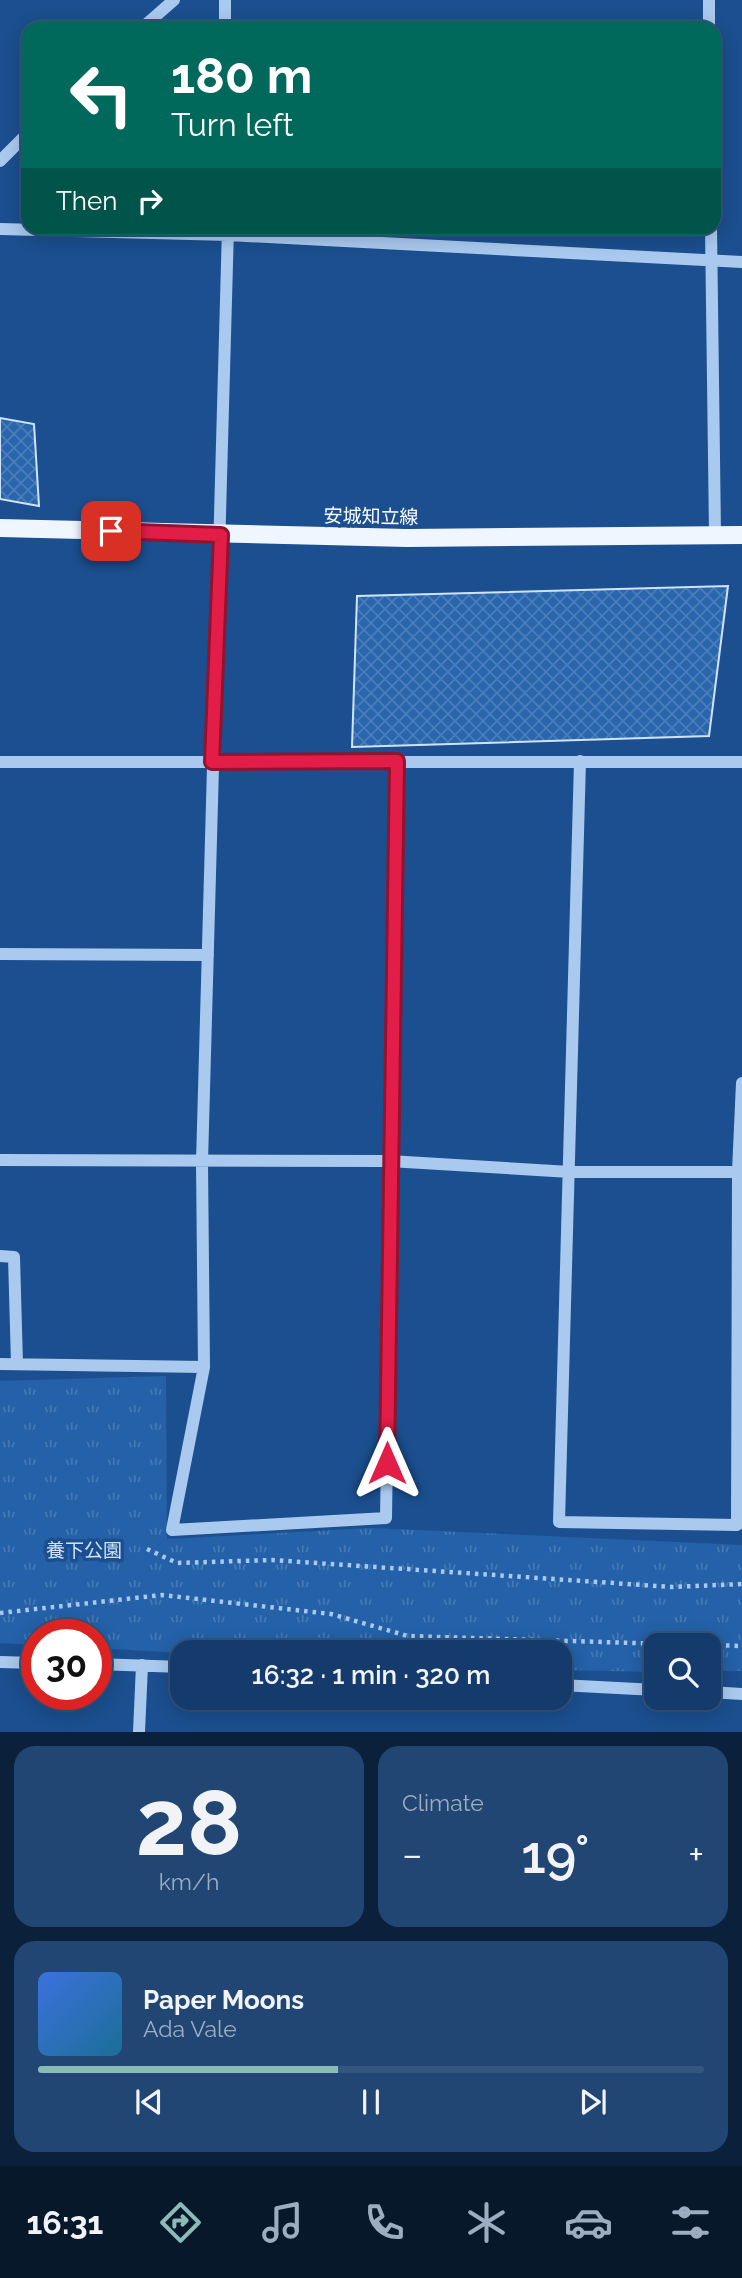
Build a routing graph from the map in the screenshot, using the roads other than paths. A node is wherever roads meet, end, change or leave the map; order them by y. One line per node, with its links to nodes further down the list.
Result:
1 (174, 0): 4 (street)
2 (225, 0): 5 (street)
3 (709, 0): 6 (street)
4 (150, 21)
5 (225, 21)
6 (709, 21)
7 (21, 140): 8 (street)
8 (0, 161)
9 (0, 229): 10 (street)
10 (21, 229)
11 (228, 235): 18 (street)
12 (290, 235): 14 (street)
13 (711, 235): 14 (street)
14 (711, 262): 15 (street); 17 (street)
15 (742, 262)
16 (0, 528): 18 (main road, 安城知立線)
17 (715, 534): 18 (main road, 安城知立線); 19 (main road, 安城知立線)
18 (221, 535): 23 (street)
19 (742, 535)
20 (397, 761): 21 (street); 23 (street); 29 (street)
21 (580, 761): 24 (street); 32 (street)
22 (0, 762): 23 (street)
23 (212, 762): 26 (street)
24 (742, 762)
25 (0, 954): 26 (street)
26 (208, 955): 30 (street)
27 (742, 1083): 31 (street)
28 (0, 1160): 30 (street)
29 (389, 1161): 30 (street); 32 (street); 36 (street)
30 (202, 1162): 36 (street)
31 (740, 1171): 32 (street); 32 (street)
32 (570, 1172)
33 (0, 1256): 35 (street)
34 (0, 1364): 35 (street)
35 (17, 1364): 36 (street)
36 (204, 1367)
37 (0, 1662): 38 (street)
38 (21, 1663)
39 (112, 1664): 40 (street)
40 (142, 1665): 41 (street); 46 (street)
41 (170, 1666)
42 (572, 1686): 43 (street)
43 (644, 1689)
44 (721, 1693): 45 (street)
45 (742, 1694)
46 (139, 1732)

